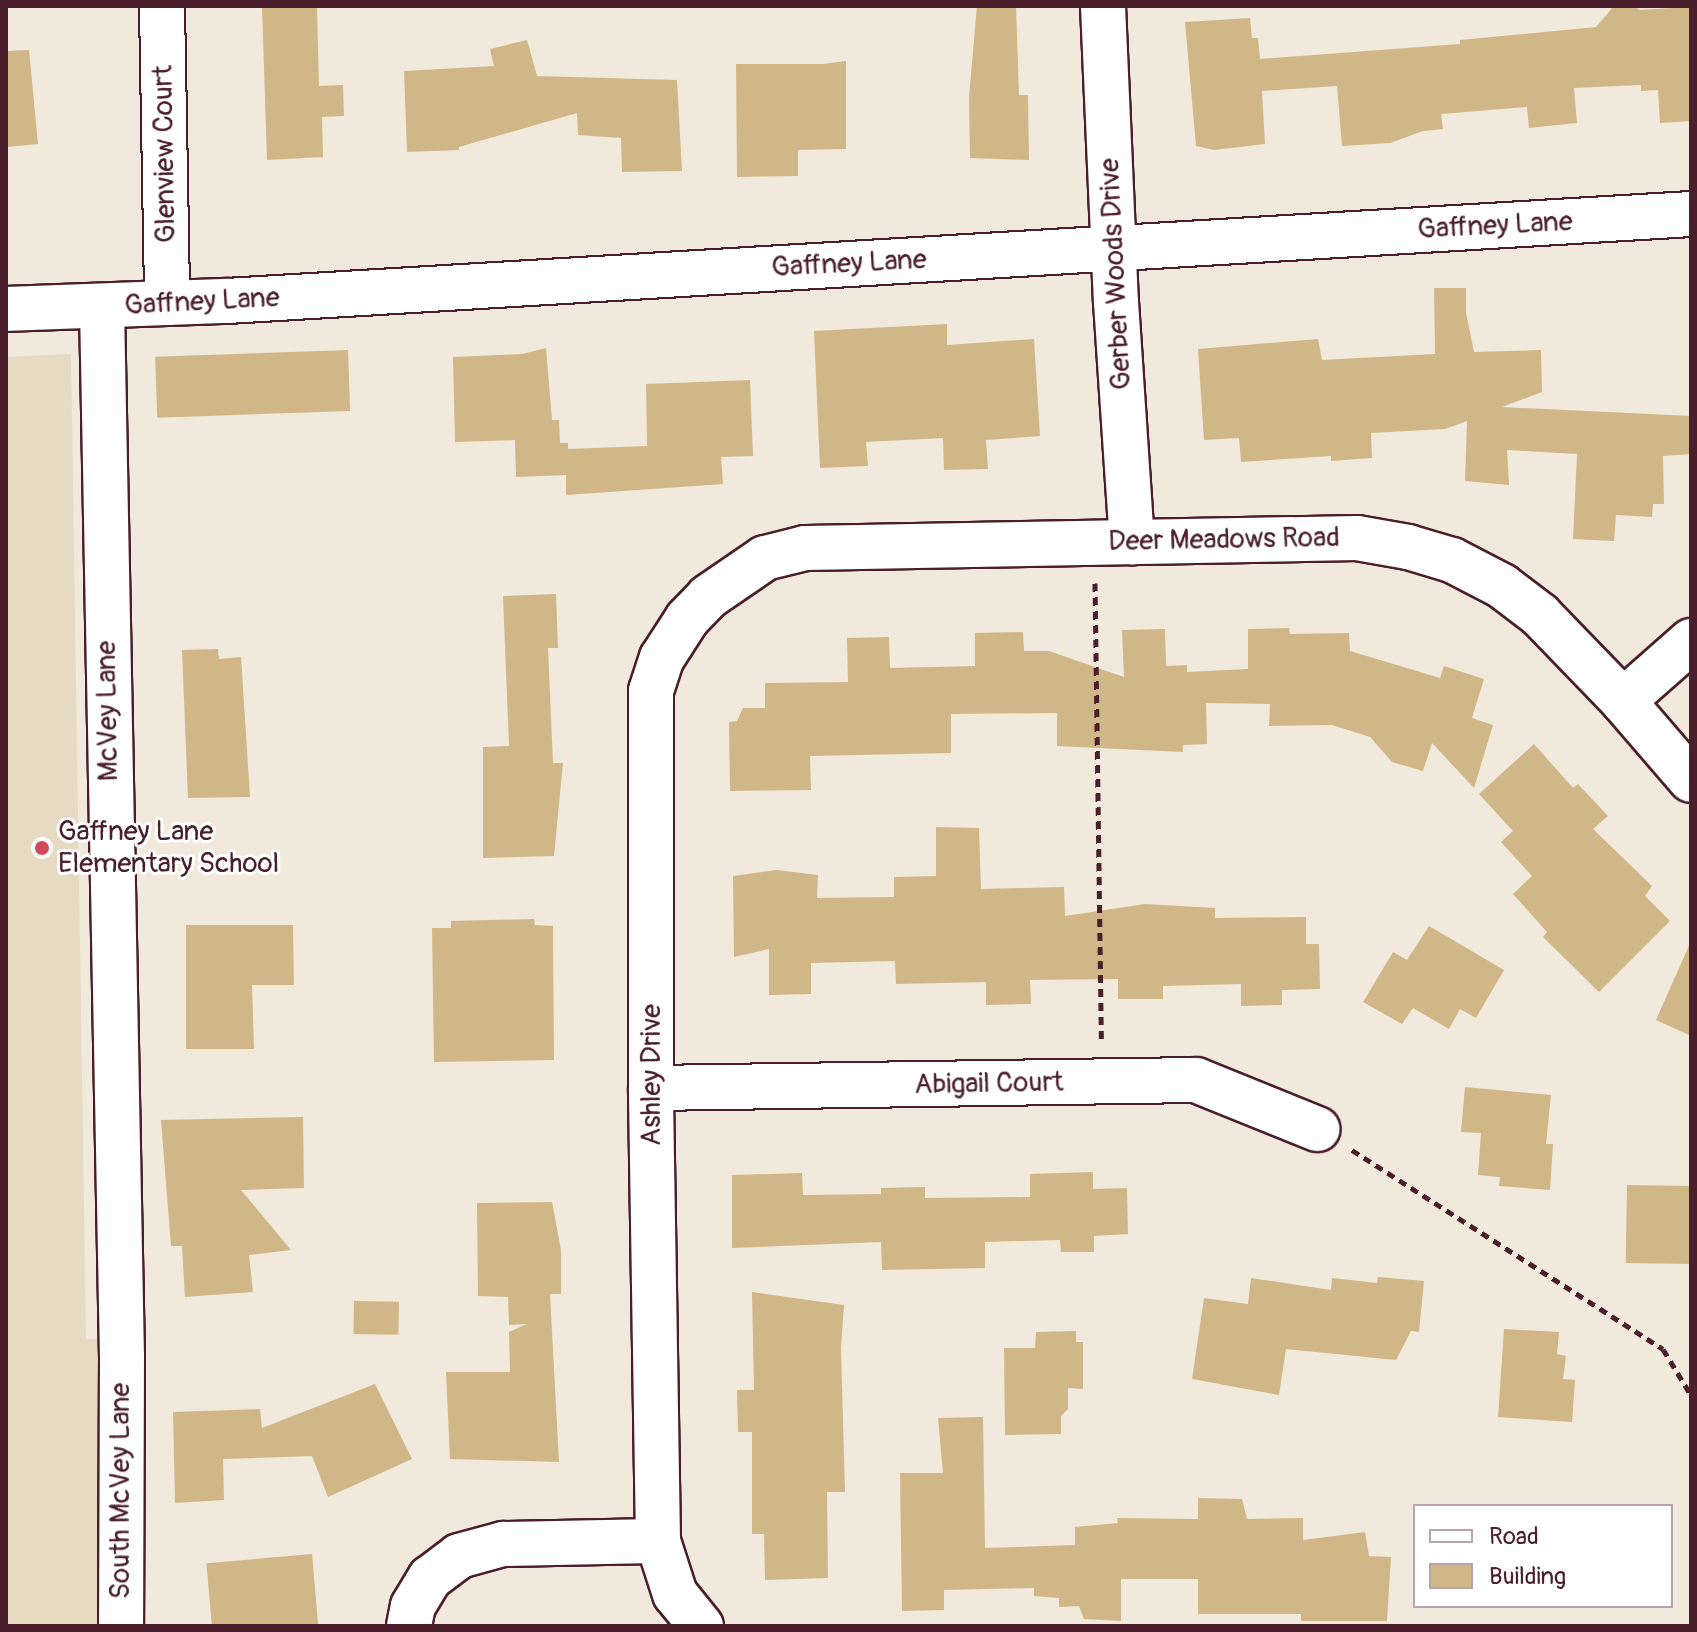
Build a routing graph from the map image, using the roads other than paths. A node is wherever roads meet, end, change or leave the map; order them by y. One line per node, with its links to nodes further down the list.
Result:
1 (162, 6): 5 (street, Glenview Court)
2 (1103, 6): 4 (street, Gerber Woods Drive)
3 (1691, 214): 4 (street, Gaffney Lane)
4 (1114, 248): 5 (street, Gaffney Lane); 8 (street, Gerber Woods Drive)
5 (167, 303): 6 (street, Gaffney Lane)
6 (102, 307): 7 (street, Gaffney Lane); 15 (street, McVey Lane)
7 (6, 309)
8 (1113, 542): 9 (street, Deer Meadows Road); 11 (street, Deer Meadows Road)
9 (687, 619): 13 (street, Ashley Drive)
10 (1691, 641): 11 (street)
11 (1623, 701): 12 (street, Deer Meadows Road)
12 (1691, 780)
13 (651, 1088): 14 (street, Abigail Court); 16 (street, Ashley Drive)
14 (1317, 1129)
15 (122, 1356): 17 (street, South McVey Lane)
16 (658, 1541): 18 (street); 19 (street, Ashley Drive)
17 (121, 1626)
18 (409, 1626)
19 (701, 1626)

